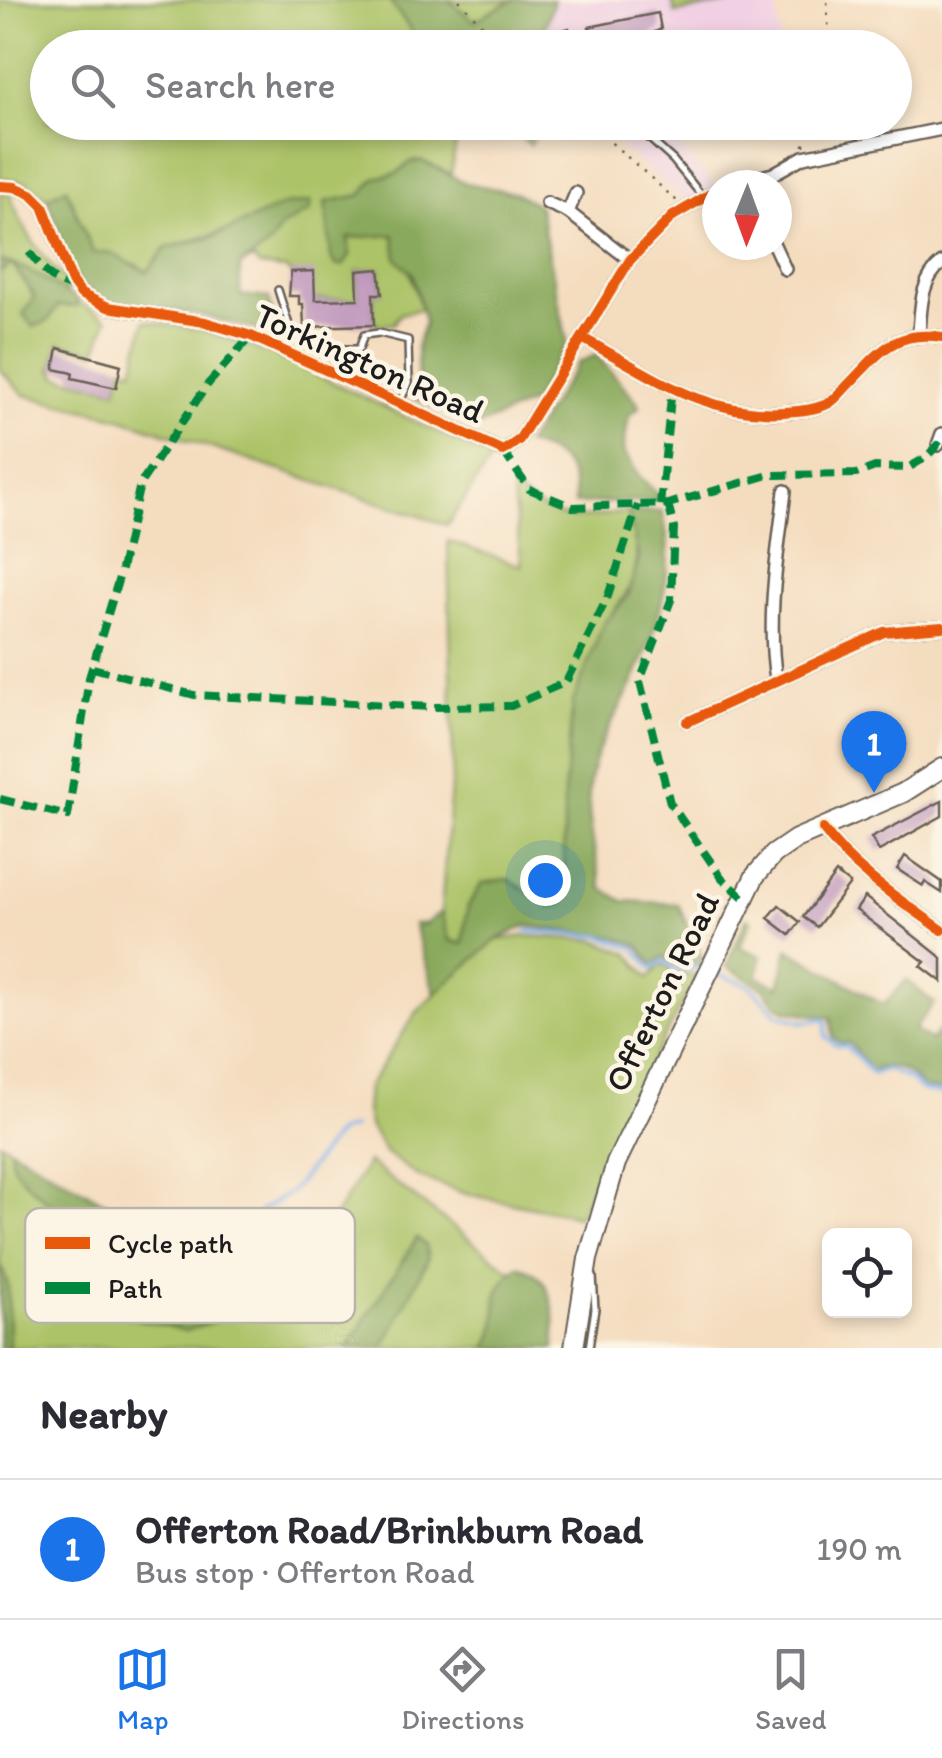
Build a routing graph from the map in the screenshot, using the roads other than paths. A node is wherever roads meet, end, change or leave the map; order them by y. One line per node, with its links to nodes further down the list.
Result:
1 (942, 129): 2 (street)
2 (912, 135)
3 (650, 140): 8 (lane)
4 (887, 140): 5 (street)
5 (786, 170)
6 (0, 186): 20 (street, Torkington Road)
7 (576, 193): 11 (street)
8 (702, 196)
9 (702, 198): 12 (street, Torkington Road)
10 (547, 203): 11 (street)
11 (568, 212): 12 (street)
12 (630, 260): 19 (street, Torkington Road)
13 (781, 260): 15 (street)
14 (942, 264): 17 (street)
15 (785, 270)
16 (278, 290): 20 (lane)
17 (919, 333): 18 (street); 19 (street)
18 (942, 337)
19 (584, 339): 20 (street, Torkington Road)
20 (399, 403)
21 (785, 491): 23 (street)
22 (942, 627): 23 (street)
23 (776, 678): 24 (street)
24 (686, 722)
25 (942, 768): 26 (main road, Offerton Road)
26 (824, 829): 27 (street); 28 (main road, Offerton Road)
27 (942, 930)
28 (588, 1259): 29 (main road, Offerton Road); 30 (lane)
29 (574, 1348)
30 (589, 1348)

